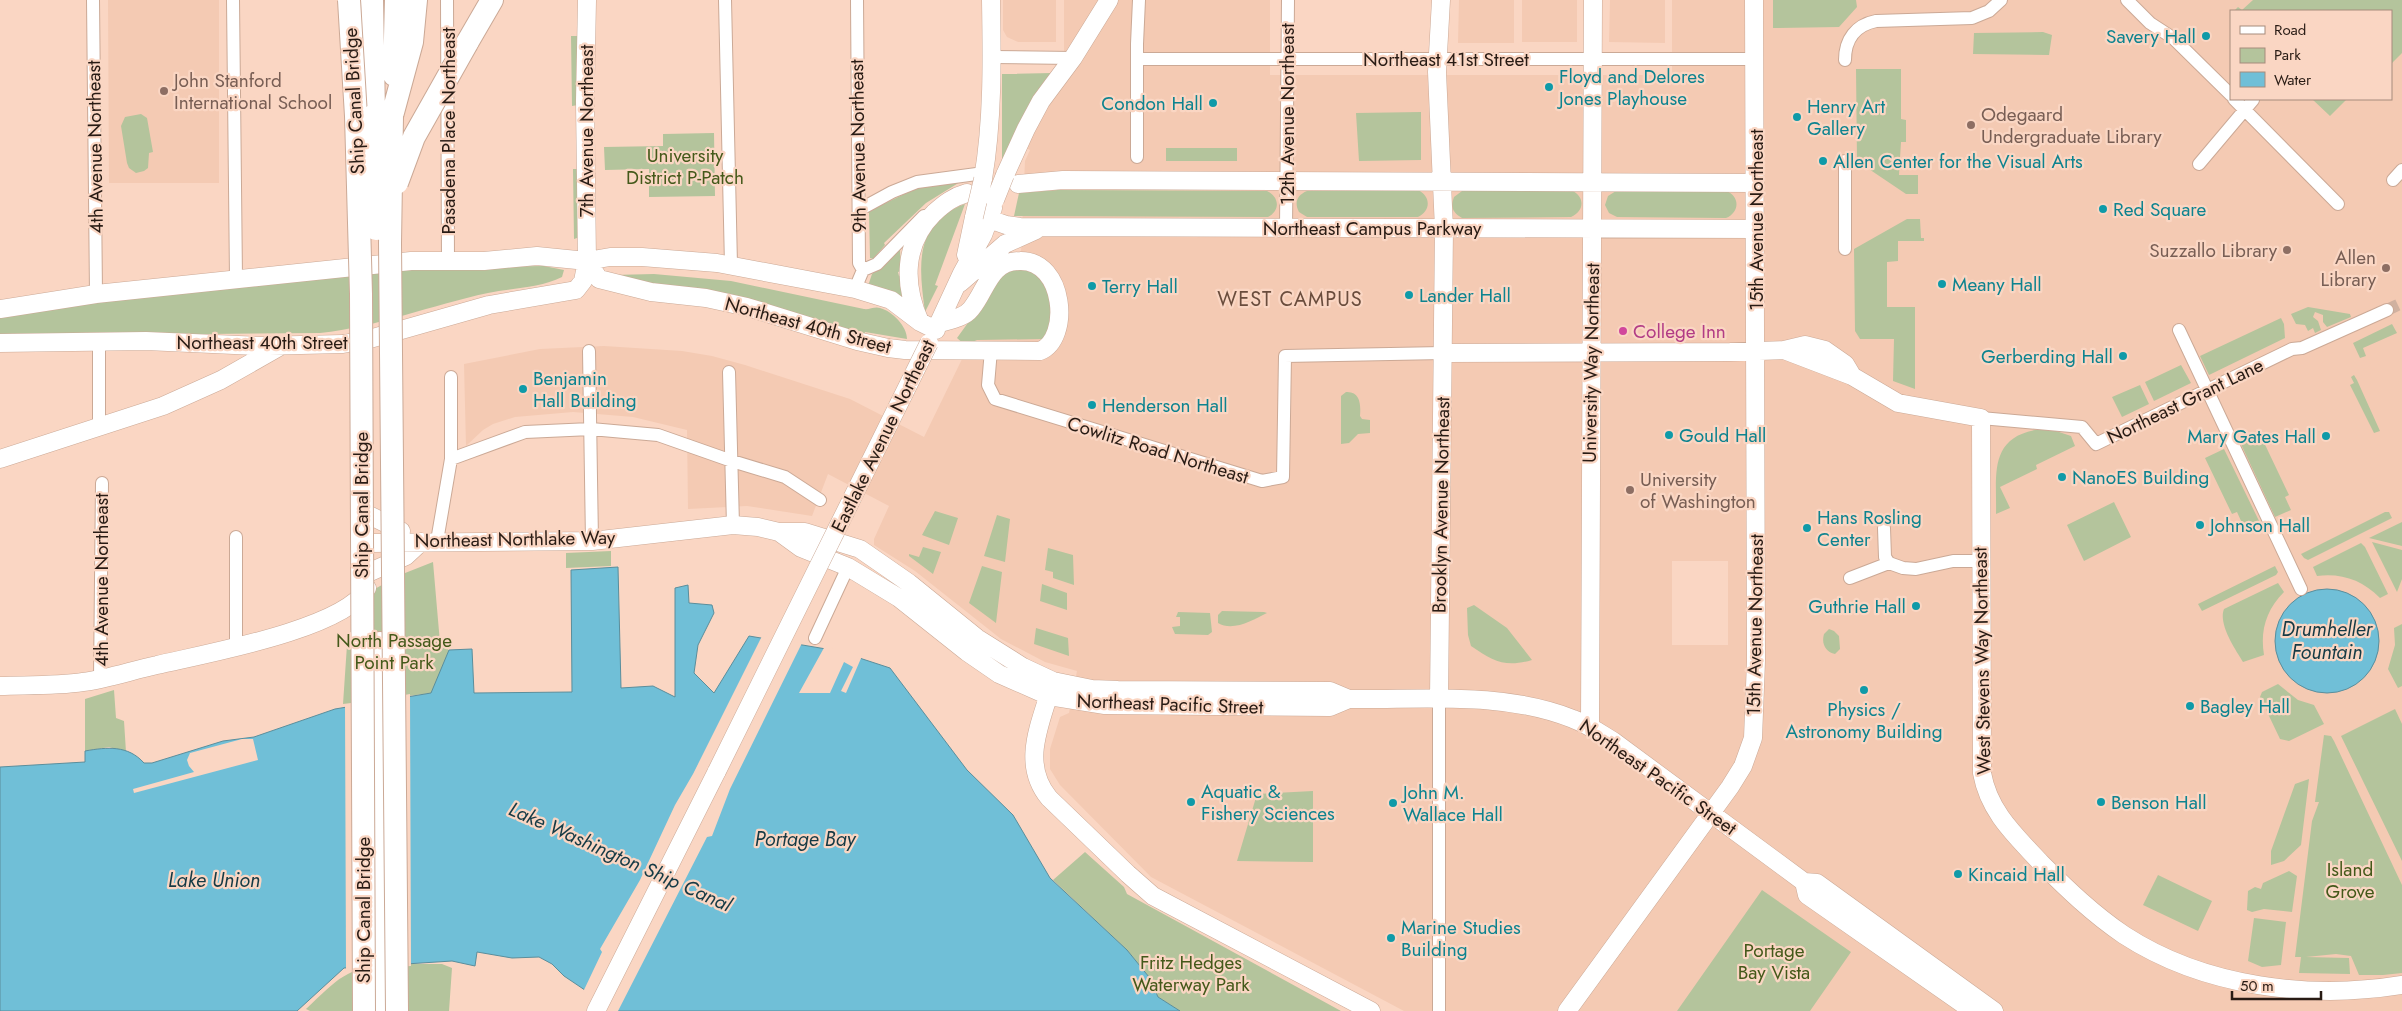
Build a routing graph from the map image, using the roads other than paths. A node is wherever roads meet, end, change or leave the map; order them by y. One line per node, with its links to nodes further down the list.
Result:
1 (93, 0): 59 (street, 4th Avenue Northeast)
2 (233, 0): 56 (street)
3 (348, 0): 111 (highway, Ship Canal Bridge, bridge)
4 (372, 0): 32 (highway)
5 (396, 0): 32 (highway)
6 (416, 0): 32 (highway)
7 (447, 0): 52 (street, Pasadena Place Northeast)
8 (492, 0): 60 (highway, bridge)
9 (587, 0): 53 (street, 7th Avenue Northeast)
10 (725, 0): 54 (street)
11 (856, 0): 44 (street, 9th Avenue Northeast)
12 (990, 0): 21 (street)
13 (1110, 0): 22 (street)
14 (1139, 0): 24 (street)
15 (1288, 0): 25 (street, 12th Avenue Northeast)
16 (1441, 0): 23 (street, Brooklyn Avenue Northeast)
17 (1594, 0): 26 (street, University Way Northeast)
18 (1754, 0): 27 (street, 15th Avenue Northeast)
19 (2001, 0): 28 (street)
20 (2127, 0): 29 (street)
21 (992, 57): 22 (street); 36 (street)
22 (1073, 58): 37 (street)
23 (1438, 58): 25 (street, Northeast 41st Street); 26 (street, Northeast 41st Street); 39 (street, Brooklyn Avenue Northeast)
24 (1137, 59): 25 (street, Northeast 41st Street); 33 (street)
25 (1288, 59): 38 (street, 12th Avenue Northeast)
26 (1594, 59): 27 (street, Northeast 41st Street); 41 (street, University Way Northeast)
27 (1754, 59): 40 (street, 15th Avenue Northeast)
28 (1845, 60)
29 (2230, 94)
30 (2236, 100): 31 (street)
31 (2248, 105): 35 (street); 43 (street)
32 (383, 116): 60 (highway, Ship Canal Bridge, bridge); 113 (highway, Ship Canal Bridge, bridge)
33 (1137, 156)
34 (1845, 162): 51 (street)
35 (2198, 164)
36 (984, 176): 44 (street); 45 (street)
37 (1012, 180): 38 (street); 45 (street, bridge)
38 (1286, 182): 39 (street); 47 (street, 12th Avenue Northeast)
39 (1441, 183): 41 (street); 48 (street, Brooklyn Avenue Northeast)
40 (1755, 183): 41 (street); 49 (street, 15th Avenue Northeast)
41 (1593, 184): 50 (street, University Way Northeast)
42 (959, 196): 55 (street); 63 (street)
43 (2338, 204)
44 (858, 210): 55 (street, 9th Avenue Northeast)
45 (981, 218): 46 (street, Northeast Campus Parkway); 57 (street, Eastlake Avenue Northeast)
46 (1045, 227): 47 (street, Northeast Campus Parkway); 57 (street)
47 (1286, 228): 48 (street, Northeast Campus Parkway)
48 (1444, 229): 50 (street, Northeast Campus Parkway); 73 (street, Brooklyn Avenue Northeast)
49 (1756, 229): 50 (street, Northeast Campus Parkway); 72 (street, 15th Avenue Northeast)
50 (1593, 230): 74 (street, University Way Northeast)
51 (1845, 250)
52 (448, 261): 53 (street, Northeast 40th Street); 56 (street, Northeast 40th Street)
53 (587, 261): 54 (street, Northeast 40th Street); 66 (street, Northeast 40th Street); 70 (street, Northeast 40th Street)
54 (730, 265): 58 (street, Northeast 40th Street)
55 (863, 270): 58 (street)
56 (236, 279): 59 (street, Northeast 40th Street)
57 (960, 279): 65 (street, Eastlake Avenue Northeast)
58 (855, 289): 63 (street, Northeast 40th Street)
59 (96, 294): 61 (street, Northeast 40th Street)
60 (377, 304): 112 (highway, Ship Canal Bridge)
61 (0, 309)
62 (2387, 310): 77 (street, Northeast Grant Lane)
63 (920, 322): 65 (street, Northeast 40th Street)
64 (2179, 330): 77 (street)
65 (935, 332): 70 (street, Northeast 40th Street); 114 (street, Eastlake Avenue Northeast, bridge)
66 (366, 340): 69 (street, Northeast 40th Street); 86 (street)
67 (99, 342): 68 (street, Northeast 40th Street); 69 (street, Northeast 40th Street); 79 (street)
68 (0, 343)
69 (283, 345): 79 (street)
70 (991, 350): 73 (street, Cowlitz Road Northeast)
71 (589, 351): 80 (street)
72 (1756, 351): 74 (street); 78 (street); 108 (street, 15th Avenue Northeast)
73 (1442, 353): 74 (street); 106 (street, Brooklyn Avenue Northeast)
74 (1591, 353): 107 (street, University Way Northeast)
75 (729, 372): 83 (street)
76 (451, 377): 82 (street)
77 (2207, 390): 78 (street, Northeast Grant Lane); 100 (street)
78 (1981, 418): 110 (street, West Stevens Way Northeast)
79 (99, 428): 81 (street)
80 (591, 429): 82 (street); 83 (street); 91 (street)
81 (0, 459)
82 (451, 459): 93 (street)
83 (732, 461): 85 (street); 87 (street)
84 (102, 483): 103 (street, 4th Avenue Northeast)
85 (820, 500)
86 (369, 515): 92 (street); 93 (street)
87 (733, 525): 89 (street, Northeast Northlake Way); 91 (street, Northeast Northlake Way)
88 (1884, 528): 96 (street)
89 (779, 532): 94 (street, Northeast Northlake Way); 97 (street, Northeast Northlake Way)
90 (236, 537): 102 (street)
91 (592, 541): 93 (street, Northeast Northlake Way)
92 (370, 542): 93 (street, Northeast Northlake Way); 98 (street)
93 (429, 542): 98 (street)
94 (860, 549): 105 (street, Northeast Pacific Street)
95 (1974, 561): 96 (street)
96 (1889, 563): 99 (street)
97 (848, 567): 101 (street); 105 (street, Northeast Pacific Street)
98 (370, 572): 102 (street)
99 (1850, 578)
100 (2301, 589)
101 (815, 638)
102 (236, 646): 103 (street)
103 (100, 678): 104 (street)
104 (0, 686)
105 (1051, 689): 106 (street, Northeast Pacific Street); 115 (street)
106 (1439, 700): 107 (street, Northeast Pacific Street); 116 (street, Brooklyn Avenue Northeast)
107 (1590, 726): 108 (street, Northeast Pacific Street)
108 (1711, 813): 109 (street, Northeast Pacific Street); 117 (street, 15th Avenue Northeast)
109 (1804, 882): 118 (street, Northeast Pacific Street); 119 (street, Northeast Pacific Street)
110 (2402, 985)
111 (364, 1011)
112 (381, 1011)
113 (397, 1011)
114 (596, 1011)
115 (1371, 1011)
116 (1439, 1011)
117 (1567, 1011)
118 (1973, 1011)
119 (1994, 1011)

